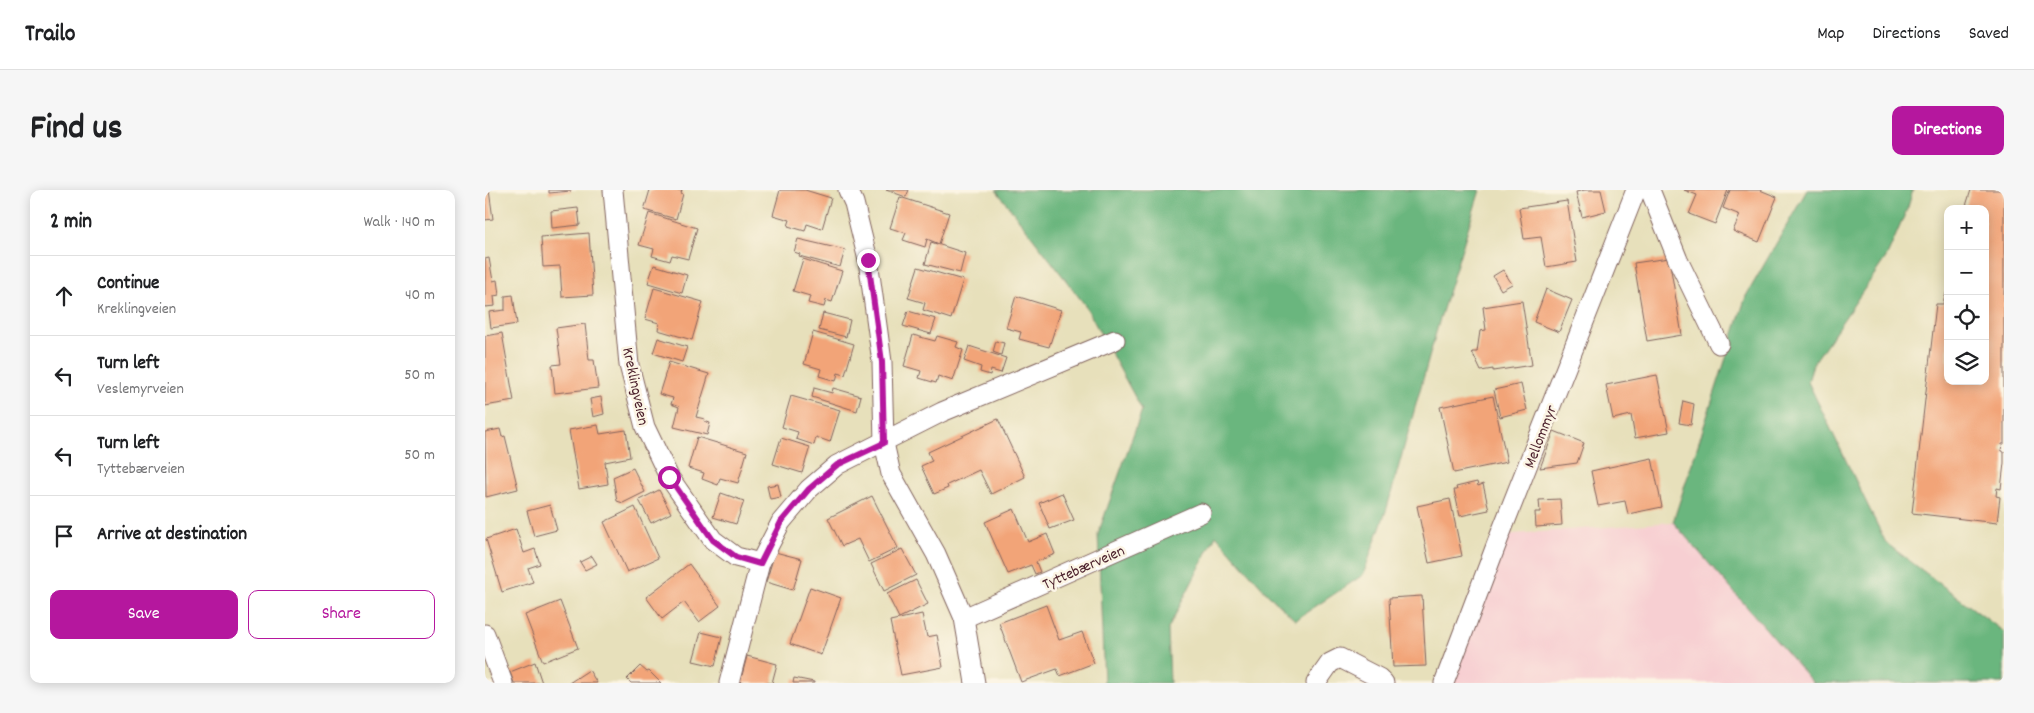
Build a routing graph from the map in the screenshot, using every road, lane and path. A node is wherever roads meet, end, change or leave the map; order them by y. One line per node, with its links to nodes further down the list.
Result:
1 (613, 190): 9 (street, Kreklingveien)
2 (848, 190): 7 (street)
3 (1635, 190): 17 (street, Mellommyr)
4 (1650, 190): 6 (street)
5 (1115, 340): 7 (street)
6 (1719, 344)
7 (884, 443): 9 (street); 10 (street)
8 (1201, 513): 10 (street, Tyttebærveien)
9 (760, 564): 13 (street)
10 (964, 618): 14 (street)
11 (485, 634): 12 (street)
12 (503, 683)
13 (729, 683)
14 (975, 683)
15 (1316, 683): 16 (street)
16 (1384, 683)
17 (1444, 683)

